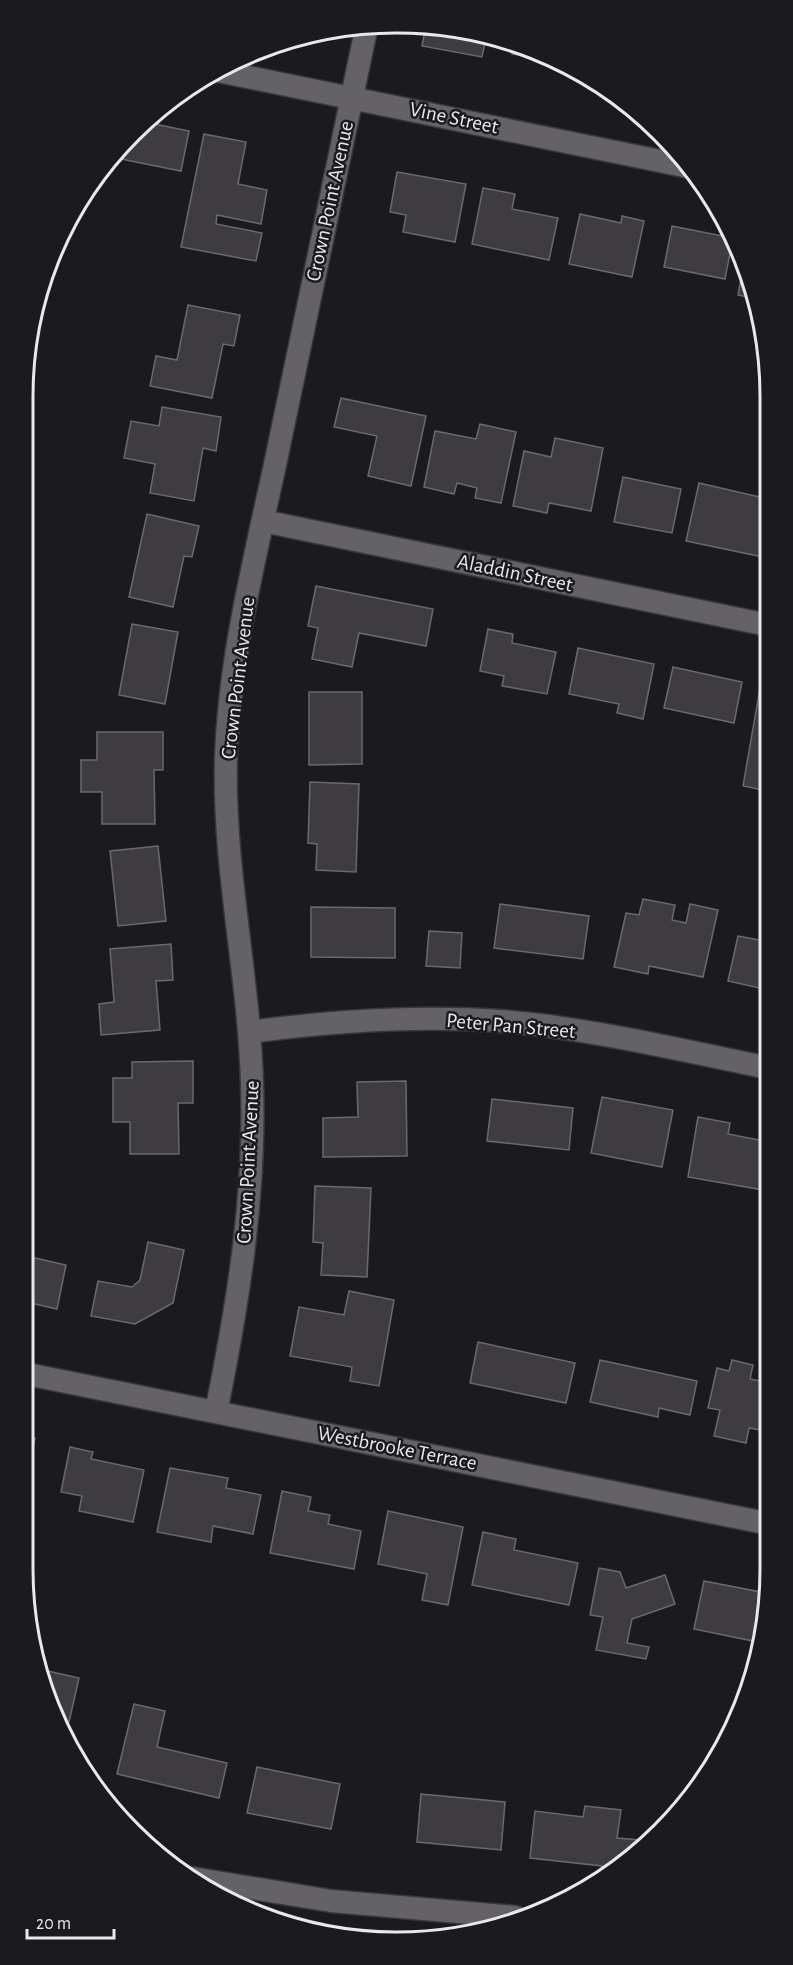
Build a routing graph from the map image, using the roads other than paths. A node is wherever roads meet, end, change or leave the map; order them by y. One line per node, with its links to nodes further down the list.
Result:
1 (365, 35): 3 (street, Crown Point Avenue)
2 (230, 73): 3 (street, Vine Street)
3 (352, 97): 4 (street, Vine Street); 5 (street, Crown Point Avenue)
4 (676, 164)
5 (263, 521): 6 (street, Aladdin Street); 7 (street, Crown Point Avenue)
6 (760, 623)
7 (249, 1032): 8 (street, Peter Pan Street); 10 (street, Crown Point Avenue)
8 (760, 1066)
9 (33, 1375): 10 (street, Westbrooke Terrace)
10 (216, 1412): 11 (street, Westbrooke Terrace)
11 (760, 1522)
12 (212, 1881): 13 (street)
13 (504, 1916)

